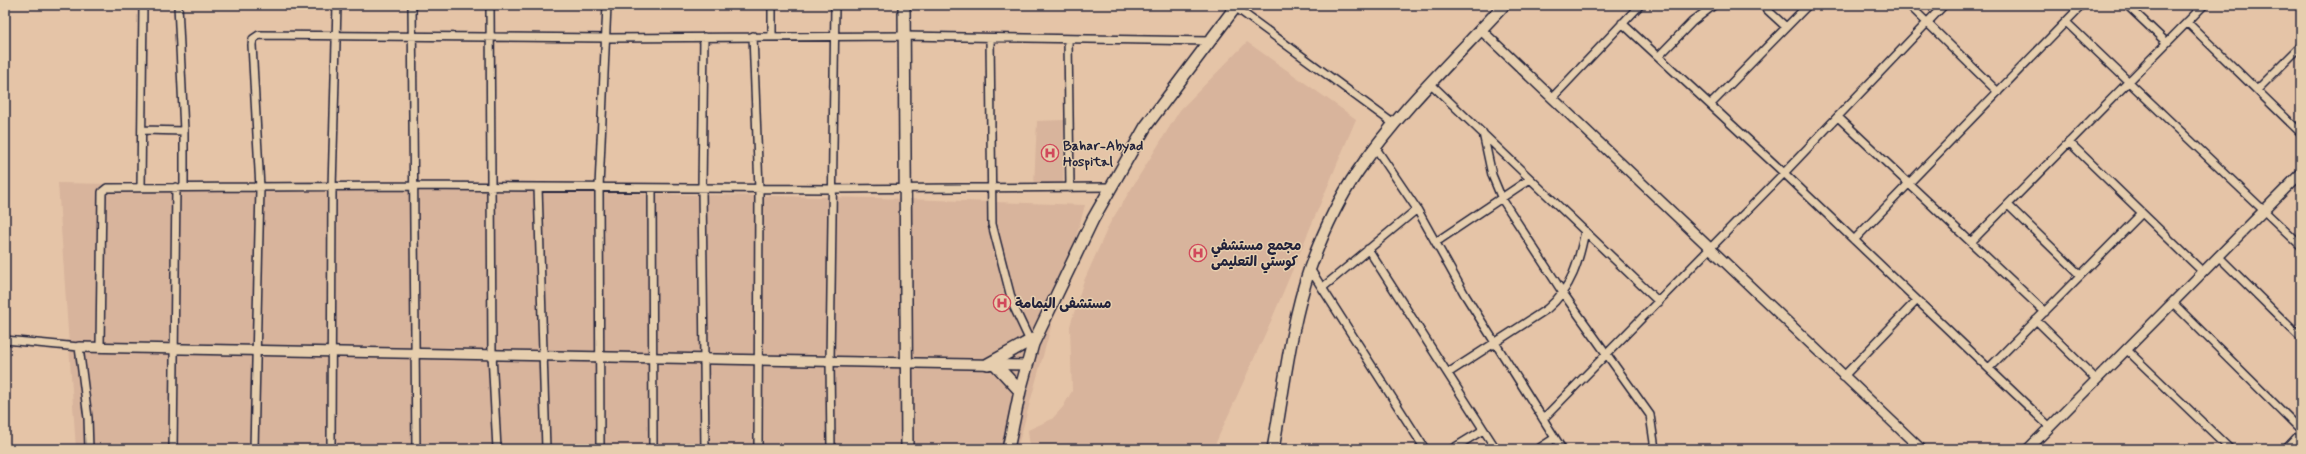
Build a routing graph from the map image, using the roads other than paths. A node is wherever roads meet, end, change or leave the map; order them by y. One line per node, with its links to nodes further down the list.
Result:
1 (143, 5): 50 (street)
2 (178, 5): 51 (street)
3 (337, 5): 28 (street)
4 (412, 5): 27 (street)
5 (490, 5): 32 (street)
6 (607, 5): 35 (street)
7 (772, 5): 30 (street)
8 (834, 5): 34 (street)
9 (904, 5): 31 (main road)
10 (1504, 5): 26 (main road)
11 (1640, 5): 24 (street)
12 (1714, 5): 41 (street)
13 (1762, 5): 25 (street)
14 (1808, 5): 25 (street)
15 (1910, 5): 21 (street)
16 (1944, 5): 21 (street)
17 (2082, 5): 22 (street)
18 (2128, 5): 39 (street)
19 (2204, 5): 23 (street)
20 (1236, 6): 38 (main road); 49 (street)
21 (1927, 22): 45 (street); 48 (street)
22 (2066, 22): 42 (street); 45 (street)
23 (2187, 22): 39 (street); 44 (street)
24 (1622, 23): 41 (street); 46 (street)
25 (1786, 27): 47 (street)
26 (1481, 30): 43 (main road); 46 (street)
27 (413, 35): 28 (street); 32 (street); 60 (street)
28 (337, 36): 68 (street); 69 (street)
29 (753, 36): 30 (street); 33 (street); 75 (street)
30 (772, 36): 34 (street)
31 (904, 36): 34 (street); 36 (street); 72 (main road)
32 (490, 37): 35 (street); 64 (street)
33 (704, 37): 35 (street); 71 (street)
34 (834, 37): 76 (street)
35 (606, 38): 66 (street)
36 (990, 38): 37 (street); 73 (street)
37 (1068, 40): 38 (street); 74 (street)
38 (1209, 41): 67 (main road)
39 (2166, 42): 42 (street)
40 (2301, 46): 44 (street)
41 (1659, 56): 47 (street)
42 (2129, 81): 54 (street); 80 (street)
43 (1430, 83): 49 (main road); 52 (street)
44 (2258, 90): 53 (street)
45 (1998, 92): 59 (street)
46 (1552, 98): 88 (street)
47 (1711, 104): 56 (street)
48 (1838, 117): 56 (street); 59 (street)
49 (1394, 124): 55 (main road)
50 (143, 130): 51 (street); 61 (street)
51 (184, 131): 63 (street)
52 (1483, 133): 58 (street); 77 (street)
53 (2301, 133)
54 (2068, 142): 78 (street); 81 (street)
55 (1375, 147): 79 (street); 90 (main road)
56 (1784, 173): 83 (street); 88 (street)
57 (2301, 173): 80 (street)
58 (1530, 180): 77 (street); 82 (street)
59 (1909, 184): 83 (street); 84 (street)
60 (413, 186): 64 (street); 69 (street); 110 (street)
61 (141, 187): 62 (street); 104 (street)
62 (176, 187): 63 (street); 107 (street)
63 (184, 187): 68 (street)
64 (492, 187): 65 (street); 111 (street)
65 (538, 187): 66 (street); 112 (street)
66 (600, 187): 70 (street); 114 (street)
67 (1110, 187): 74 (street); 102 (main road)
68 (260, 188): 69 (street); 108 (street)
69 (332, 188): 109 (street)
70 (652, 188): 71 (street); 115 (street)
71 (702, 188): 75 (street); 116 (street)
72 (907, 188): 73 (street); 76 (street); 119 (main road)
73 (990, 188): 74 (street); 102 (street)
74 (1070, 188)
75 (758, 189): 76 (street); 117 (street)
76 (831, 189): 118 (street)
77 (1502, 199): 85 (street); 94 (street)
78 (2008, 204): 84 (street); 92 (street)
79 (1417, 209): 85 (street); 87 (street)
80 (2264, 211): 86 (street); 89 (street)
81 (2142, 213): 91 (street); 92 (street)
82 (1585, 231): 94 (street); 96 (street)
83 (1854, 240): 95 (street)
84 (1972, 241): 98 (street)
85 (1436, 242): 103 (street)
86 (2301, 246)
87 (1368, 249): 93 (street); 123 (street)
88 (1710, 250): 96 (street); 124 (street)
89 (2218, 256): 91 (street); 100 (street)
90 (1310, 269): 93 (street); 147 (main road)
91 (2203, 272): 97 (street)
92 (2080, 275): 98 (street)
93 (1322, 288): 148 (street)
94 (1563, 293): 103 (street); 113 (street)
95 (1917, 300): 122 (street); 124 (street)
96 (1659, 302): 113 (street)
97 (2173, 303): 106 (street); 130 (street)
98 (2045, 312): 99 (street)
99 (2036, 320): 122 (street); 125 (street)
100 (2301, 338)
101 (5, 340): 105 (street)
102 (1033, 340): 120 (main road); 121 (main road)
103 (1495, 343): 123 (street); 127 (street)
104 (100, 346): 105 (street); 107 (street)
105 (79, 347): 133 (street)
106 (2126, 349): 125 (street); 156 (street)
107 (175, 350): 108 (street); 134 (street)
108 (256, 351): 109 (street); 135 (street)
109 (331, 353): 110 (street); 136 (street)
110 (415, 354): 111 (street); 137 (street)
111 (492, 354): 112 (street); 138 (street)
112 (543, 355): 114 (street); 139 (street)
113 (1606, 355): 127 (street); 153 (street)
114 (600, 356): 115 (street); 140 (street)
115 (654, 357): 116 (street); 141 (street)
116 (705, 358): 117 (street); 142 (street)
117 (758, 359): 118 (street); 143 (street)
118 (830, 362): 119 (street); 144 (street)
119 (907, 362): 120 (street); 145 (main road)
120 (992, 364): 121 (street); 126 (main road)
121 (1026, 365): 126 (main road)
122 (1989, 368): 128 (street)
123 (1448, 373): 129 (street)
124 (1843, 377): 154 (street)
125 (2096, 379): 128 (street)
126 (1020, 391): 146 (main road)
127 (1543, 419): 132 (street)
128 (2050, 427): 155 (street)
129 (1483, 430): 149 (street); 150 (street)
130 (2301, 430)
131 (2301, 433): 157 (street)
132 (1554, 438): 151 (street); 152 (street)
133 (89, 449)
134 (173, 449)
135 (254, 449)
136 (331, 449)
137 (416, 449)
138 (497, 449)
139 (546, 449)
140 (600, 449)
141 (653, 449)
142 (705, 449)
143 (758, 449)
144 (831, 449)
145 (907, 449)
146 (1008, 449)
147 (1273, 449)
148 (1425, 449)
149 (1452, 449)
150 (1496, 449)
151 (1538, 449)
152 (1562, 449)
153 (1655, 449)
154 (1921, 449)
155 (2028, 449)
156 (2230, 449)
157 (2286, 449)

